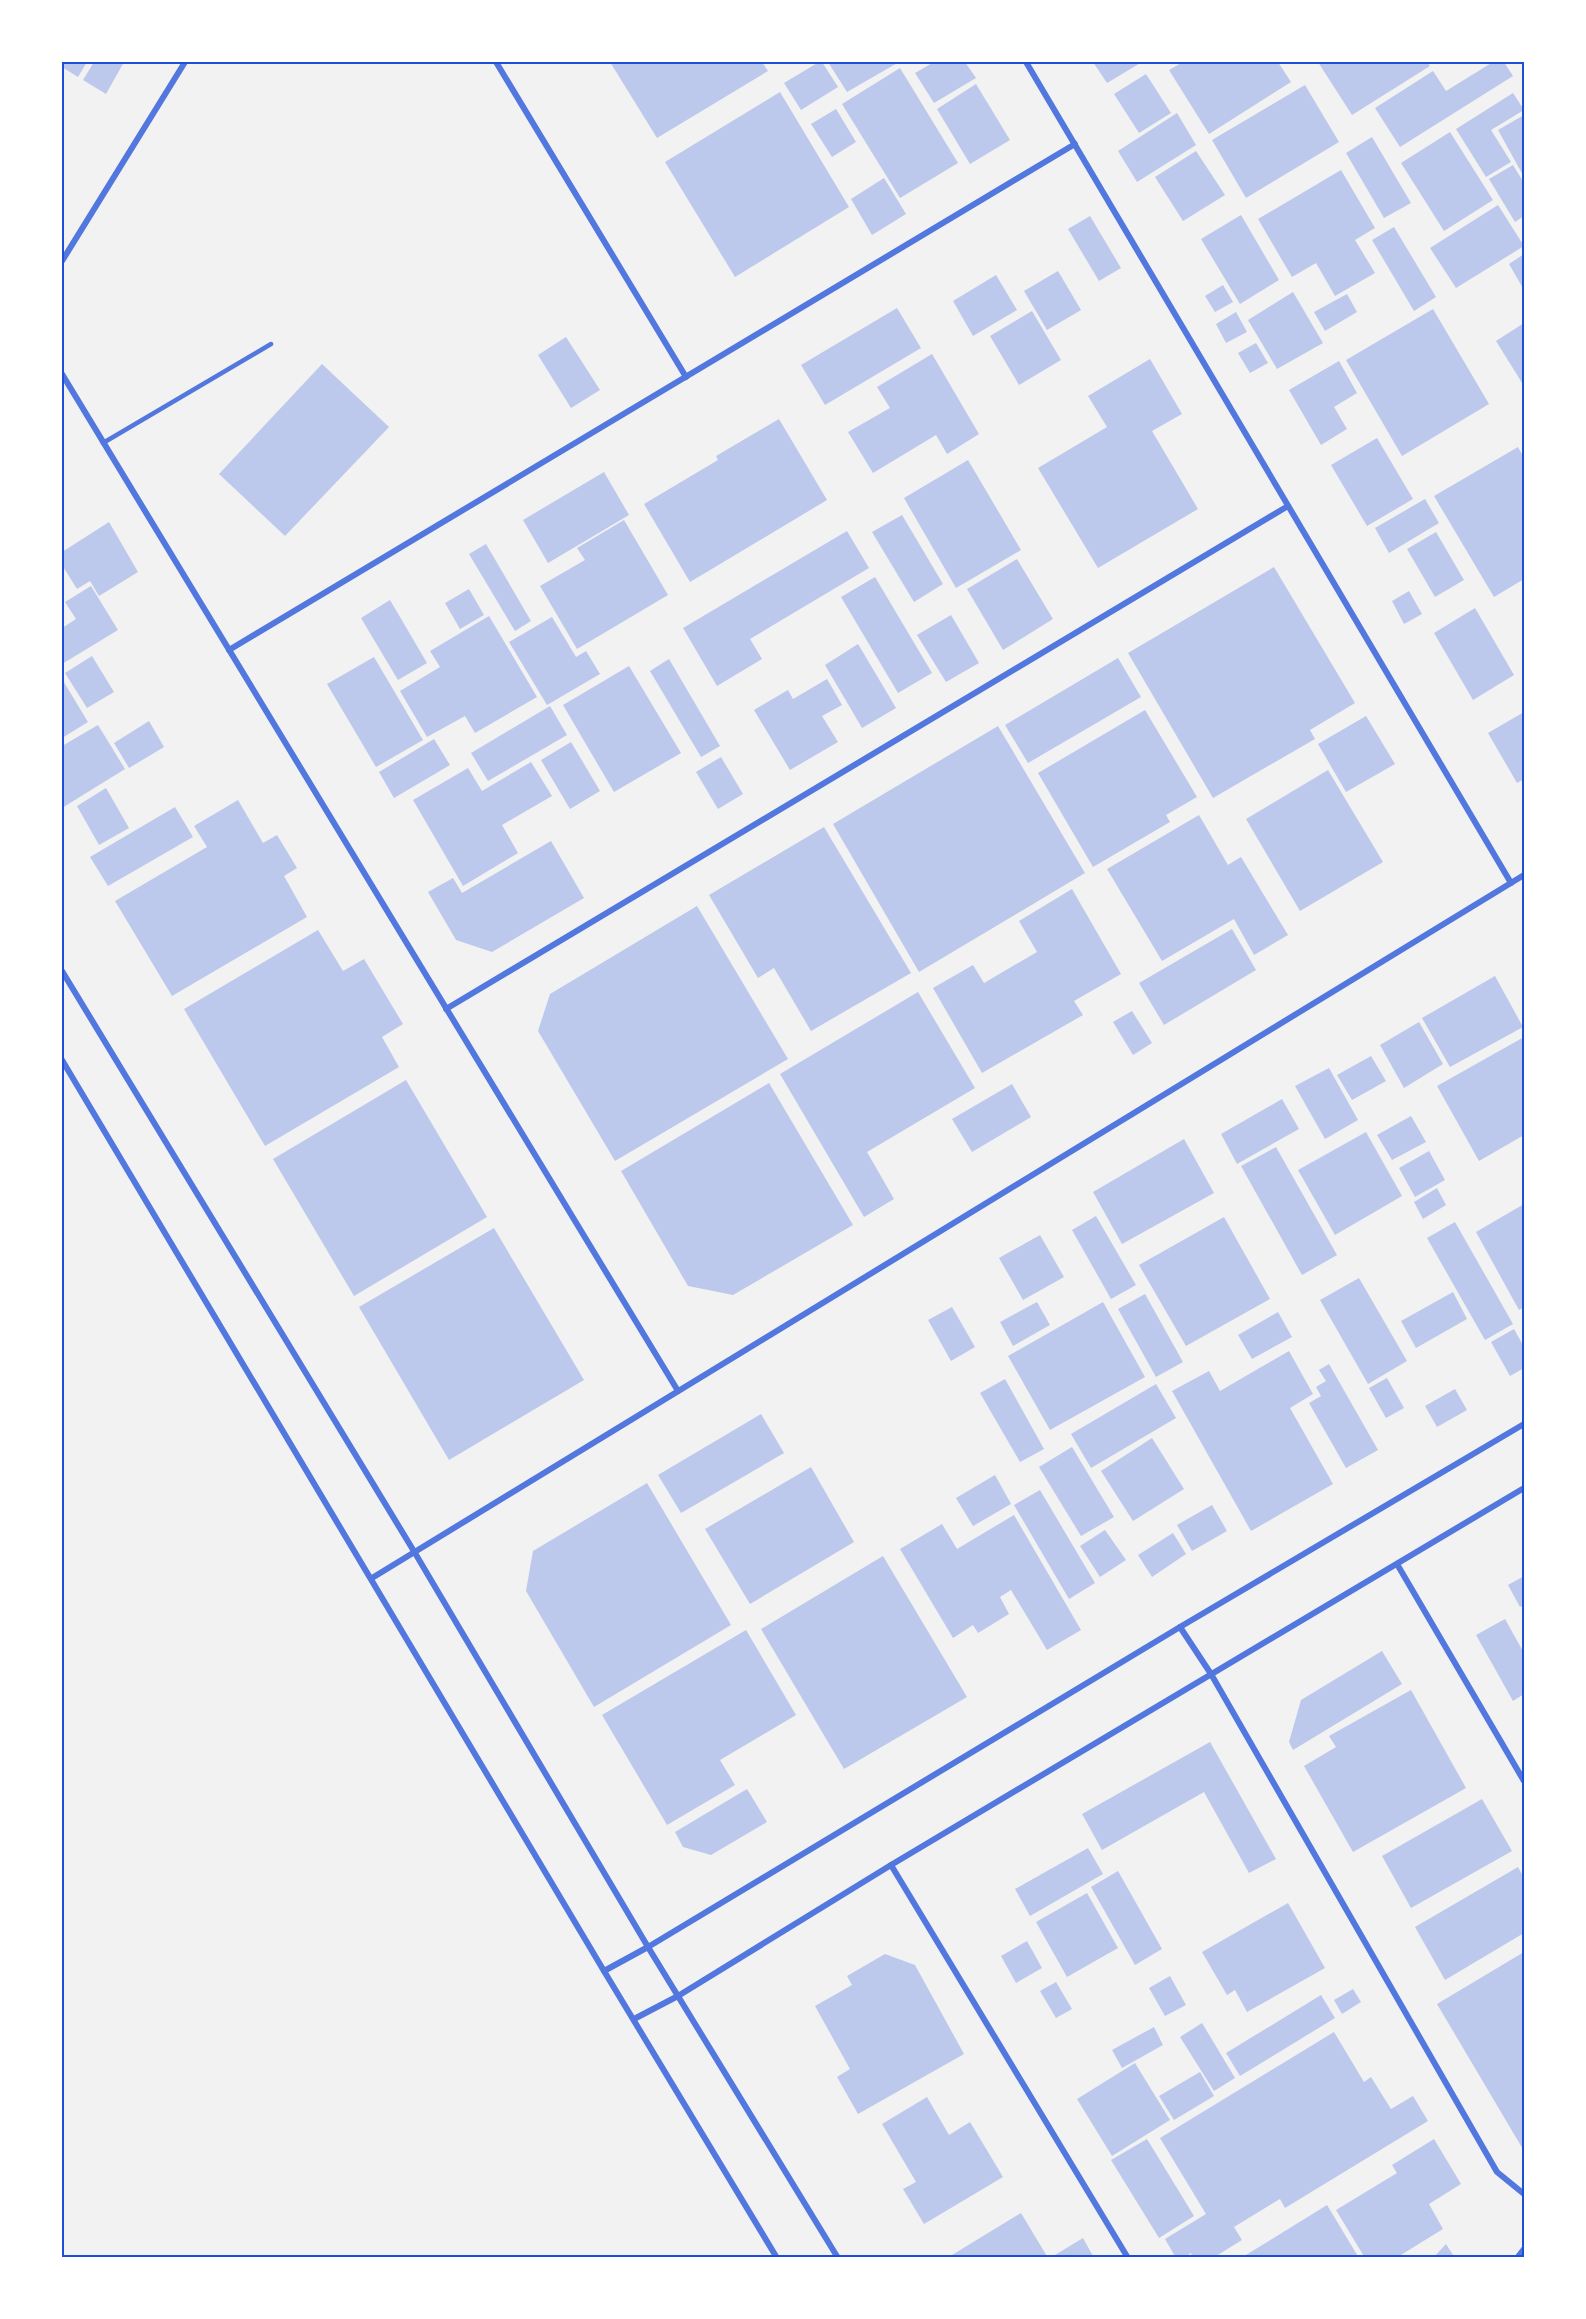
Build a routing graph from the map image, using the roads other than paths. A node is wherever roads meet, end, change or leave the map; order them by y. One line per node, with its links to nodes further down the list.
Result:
1 (185, 62): 5 (street)
2 (496, 62): 8 (street)
3 (1026, 62): 4 (street)
4 (1075, 144): 8 (street); 10 (street)
5 (62, 261)
6 (271, 344): 9 (lane)
7 (62, 374): 9 (street)
8 (686, 377): 11 (street)
9 (103, 443): 11 (street)
10 (1288, 506): 13 (street); 15 (street)
11 (229, 650): 15 (street)
12 (1524, 875): 13 (street)
13 (1511, 883): 17 (street)
14 (62, 971): 20 (street)
15 (446, 1009): 17 (street)
16 (62, 1060): 22 (street)
17 (678, 1391): 20 (street)
18 (1524, 1424): 23 (street)
19 (1524, 1488): 21 (street)
20 (415, 1553): 22 (street); 27 (street)
21 (1396, 1564): 24 (street); 25 (street)
22 (372, 1578): 28 (street)
23 (1180, 1627): 24 (street); 27 (street)
24 (1211, 1674): 26 (street); 31 (street)
25 (1524, 1781)
26 (891, 1865): 29 (street); 35 (street)
27 (648, 1947): 28 (street); 29 (street)
28 (604, 1971): 30 (street)
29 (678, 1996): 30 (street); 34 (street)
30 (634, 2019): 33 (street)
31 (1524, 2194)
32 (1524, 2249): 36 (street)
33 (777, 2258)
34 (838, 2258)
35 (1128, 2258)
36 (1517, 2258)

